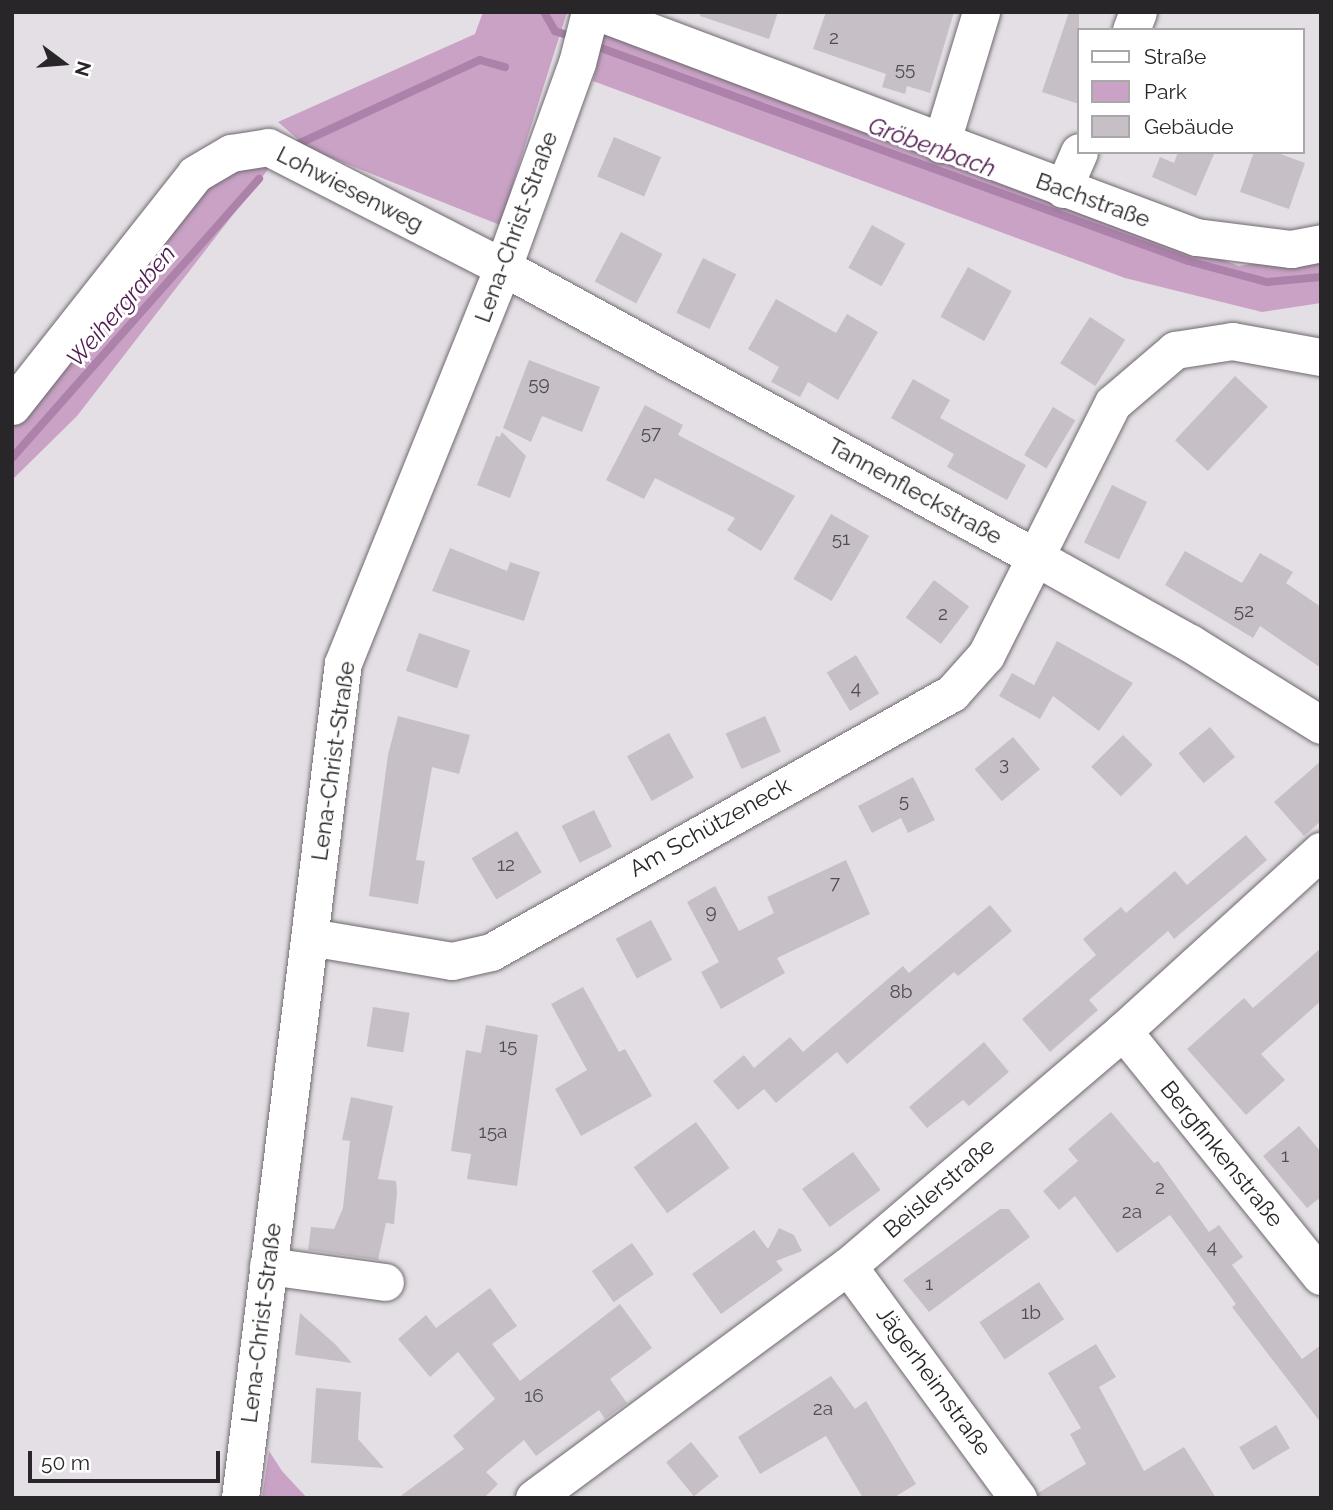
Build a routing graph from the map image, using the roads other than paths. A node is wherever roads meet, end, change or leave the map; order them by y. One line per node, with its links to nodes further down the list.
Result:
1 (981, 12): 3 (street)
2 (591, 17): 3 (street, Bachstraße); 7 (street, Lena-Christ-Straße)
3 (941, 145): 5 (street, Bachstraße)
4 (1078, 154): 5 (street)
5 (1063, 189): 6 (street, Bachstraße)
6 (1321, 243)
7 (503, 267): 9 (street, Lohwiesenweg); 10 (street, Tannenfleckstraße); 13 (street, Lena-Christ-Straße)
8 (1321, 357): 10 (street, Am Schützeneck)
9 (12, 406)
10 (1037, 558): 11 (street, Tannenfleckstraße); 13 (street, Am Schützeneck)
11 (1321, 725)
12 (1321, 851): 14 (street, Beislerstraße)
13 (310, 937): 15 (street, Lena-Christ-Straße)
14 (1123, 1031): 16 (street, Beislerstraße); 17 (street, Bergfinkenstraße)
15 (268, 1266): 18 (street); 19 (street, Lena-Christ-Straße)
16 (848, 1266): 20 (street, Beislerstraße); 21 (street, Jägerheimstraße)
17 (1321, 1276)
18 (385, 1282)
19 (240, 1498)
20 (534, 1498)
21 (1018, 1498)

